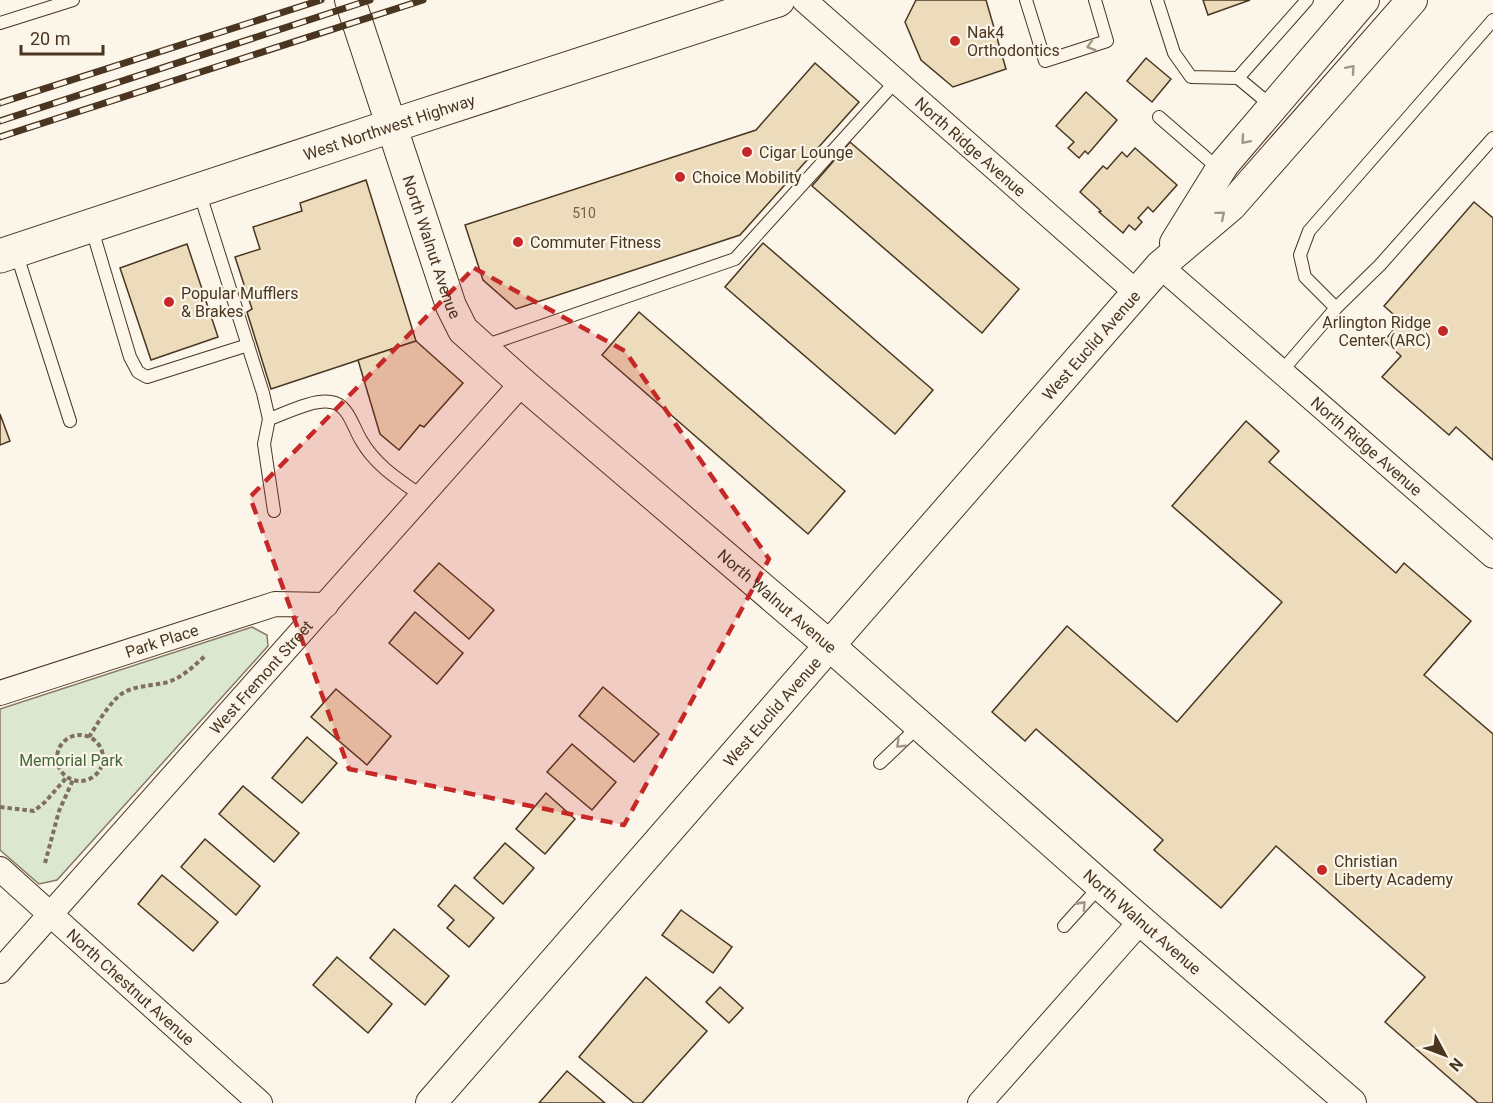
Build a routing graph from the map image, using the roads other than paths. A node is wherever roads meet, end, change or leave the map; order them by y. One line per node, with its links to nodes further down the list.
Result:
1 (73, 0): 12 (lane)
2 (350, 0): 18 (street, North Walnut Avenue)
3 (778, 0): 18 (main road, West Northwest Highway)
4 (804, 0): 15 (street, North Ridge Avenue)
5 (1026, 0): 6 (lane, one-way to 5)
6 (1095, 0)
7 (1157, 0): 14 (lane)
8 (1307, 0): 11 (lane)
9 (1364, 0): 16 (street, West Euclid Avenue)
10 (1412, 0): 24 (street, West Euclid Avenue, one-way to 10)
11 (1297, 5): 14 (lane)
12 (0, 23)
13 (1491, 26): 26 (lane)
14 (1238, 78): 16 (lane)
15 (896, 81): 25 (street, North Ridge Avenue); 28 (lane)
16 (1273, 107): 20 (street, West Euclid Avenue, one-way to 20)
17 (1159, 117): 20 (lane)
18 (391, 126): 21 (main road, West Northwest Highway); 28 (street, North Walnut Avenue)
19 (1493, 138): 26 (lane)
20 (1220, 170): 24 (street, West Euclid Avenue)
21 (198, 190): 22 (main road, West Northwest Highway); 27 (lane)
22 (91, 226): 23 (main road, West Northwest Highway); 27 (lane)
23 (8, 254): 32 (lane)
24 (1160, 266): 25 (street, West Euclid Avenue); 29 (street, North Ridge Avenue)
25 (1137, 292): 37 (street, West Euclid Avenue)
26 (1335, 308): 29 (lane)
27 (248, 345): 31 (lane)
28 (482, 347): 30 (street, North Walnut Avenue)
29 (1281, 372): 35 (street, North Ridge Avenue)
30 (522, 382): 33 (street, West Fremont Street); 37 (street, North Walnut Avenue)
31 (269, 419): 33 (lane); 34 (lane)
32 (70, 421)
33 (422, 496): 36 (street, West Fremont Street)
34 (274, 511)
35 (1493, 556)
36 (326, 605): 38 (street, Park Place); 43 (street, West Fremont Street)
37 (830, 646): 39 (street, North Walnut Avenue); 48 (street, West Euclid Avenue)
38 (0, 693)
39 (920, 726): 40 (lane, one-way to 40); 42 (street, North Walnut Avenue)
40 (880, 763)
41 (0, 869): 43 (street, North Chestnut Avenue)
42 (1101, 885): 44 (street, North Walnut Avenue); 45 (lane, one-way to 42)
43 (51, 914): 46 (street, West Fremont Street); 47 (street, North Chestnut Avenue)
44 (1141, 921): 49 (street); 50 (street, North Walnut Avenue)
45 (1064, 926)
46 (0, 971)
47 (261, 1103)
48 (431, 1103)
49 (980, 1103)
50 (1351, 1103)

